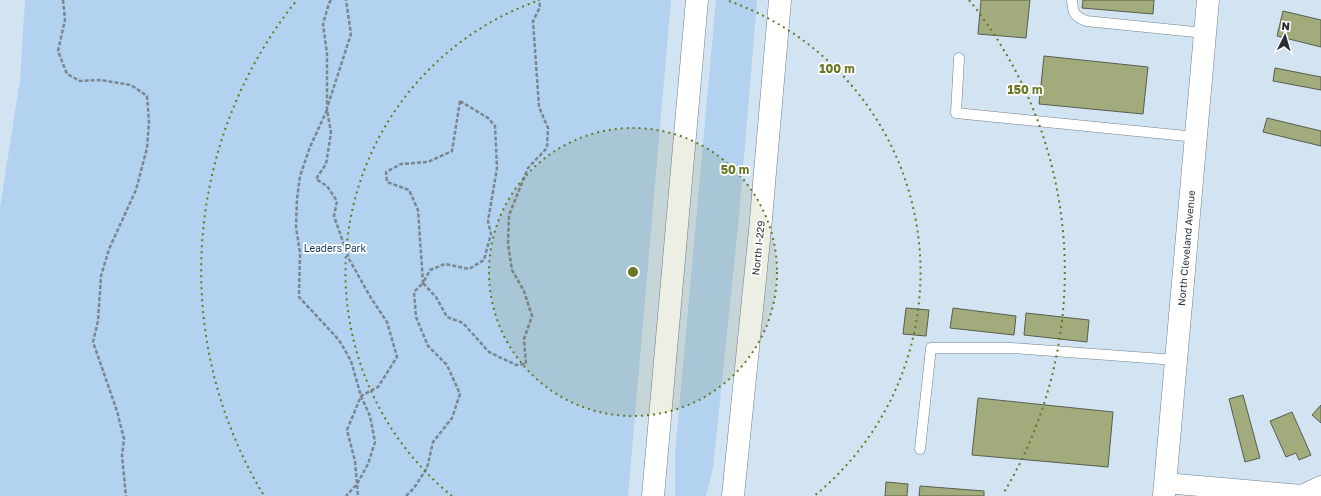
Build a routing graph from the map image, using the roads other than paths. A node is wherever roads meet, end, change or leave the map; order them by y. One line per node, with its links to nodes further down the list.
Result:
1 (697, 0): 12 (main road)
2 (780, 0): 13 (main road, North I-229)
3 (1072, 0): 5 (lane)
4 (1208, 0): 5 (main road, North Cleveland Avenue)
5 (1205, 33): 7 (main road, North Cleveland Avenue)
6 (960, 58): 7 (lane)
7 (1196, 136): 8 (main road, North Cleveland Avenue)
8 (1176, 360): 9 (lane); 11 (main road, North Cleveland Avenue)
9 (920, 449)
10 (1321, 486): 11 (street)
11 (1165, 489)
12 (653, 496)
13 (733, 496)

